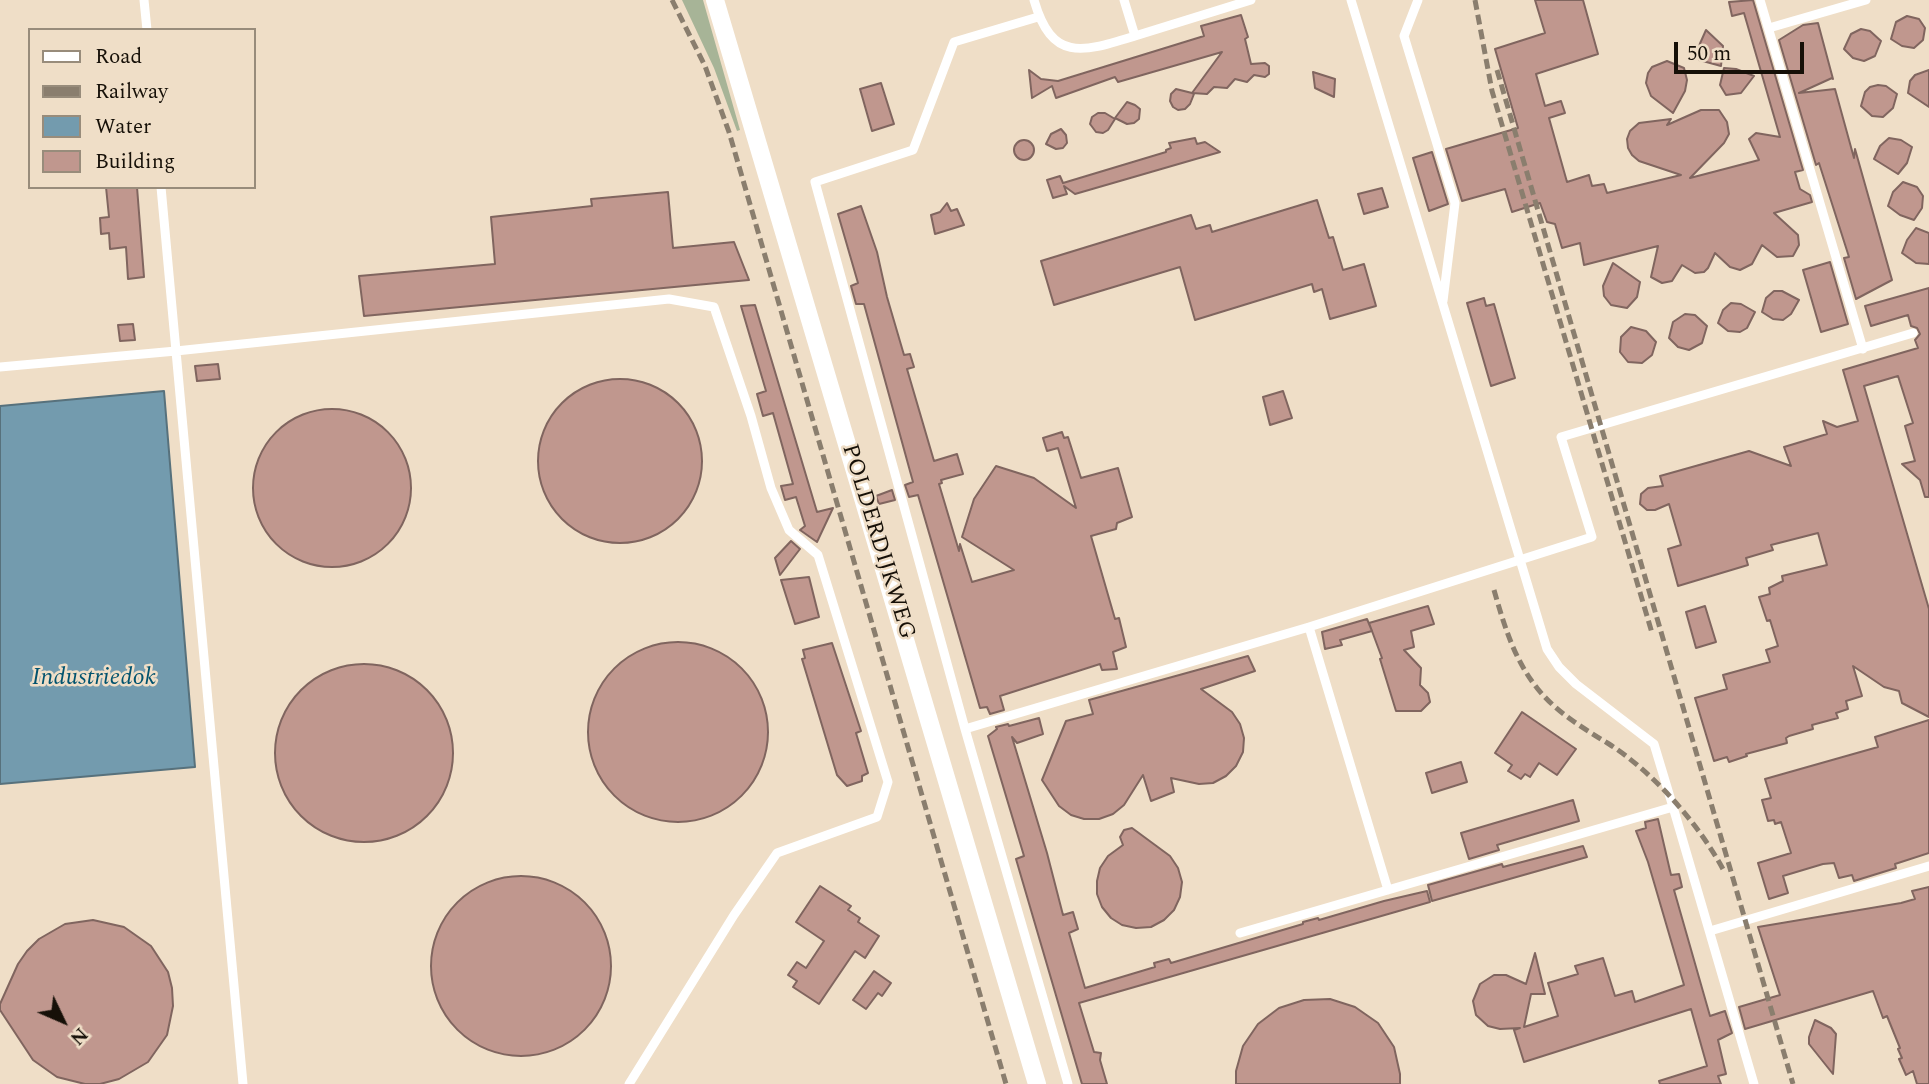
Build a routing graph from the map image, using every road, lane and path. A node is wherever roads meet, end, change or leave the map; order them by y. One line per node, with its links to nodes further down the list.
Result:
1 (144, 0): 11 (lane)
2 (715, 0): 30 (street, POLDERDIJKWEG)
3 (1034, 0): 10 (lane)
4 (1124, 0): 13 (lane)
5 (1251, 0): 13 (lane)
6 (1351, 0): 15 (lane)
7 (1418, 0): 15 (lane)
8 (1760, 0): 12 (lane)
9 (1867, 0): 12 (lane)
10 (1038, 17): 13 (lane); 22 (lane)
11 (147, 28)
12 (1769, 28): 17 (lane)
13 (1135, 36)
14 (161, 189): 18 (lane)
15 (1443, 306): 20 (lane)
16 (1913, 333): 17 (lane)
17 (1863, 349): 20 (lane)
18 (176, 351): 19 (lane); 28 (lane); 29 (lane)
19 (0, 367)
20 (1519, 560): 21 (lane); 23 (lane)
21 (1309, 627): 22 (lane); 25 (lane)
22 (965, 729): 31 (lane)
23 (1673, 807): 25 (lane); 26 (lane)
24 (1929, 866): 26 (lane)
25 (1388, 890): 27 (lane)
26 (1710, 932): 32 (lane)
27 (1241, 933)
28 (243, 1084)
29 (629, 1084)
30 (1037, 1084)
31 (1068, 1084)
32 (1754, 1084)

